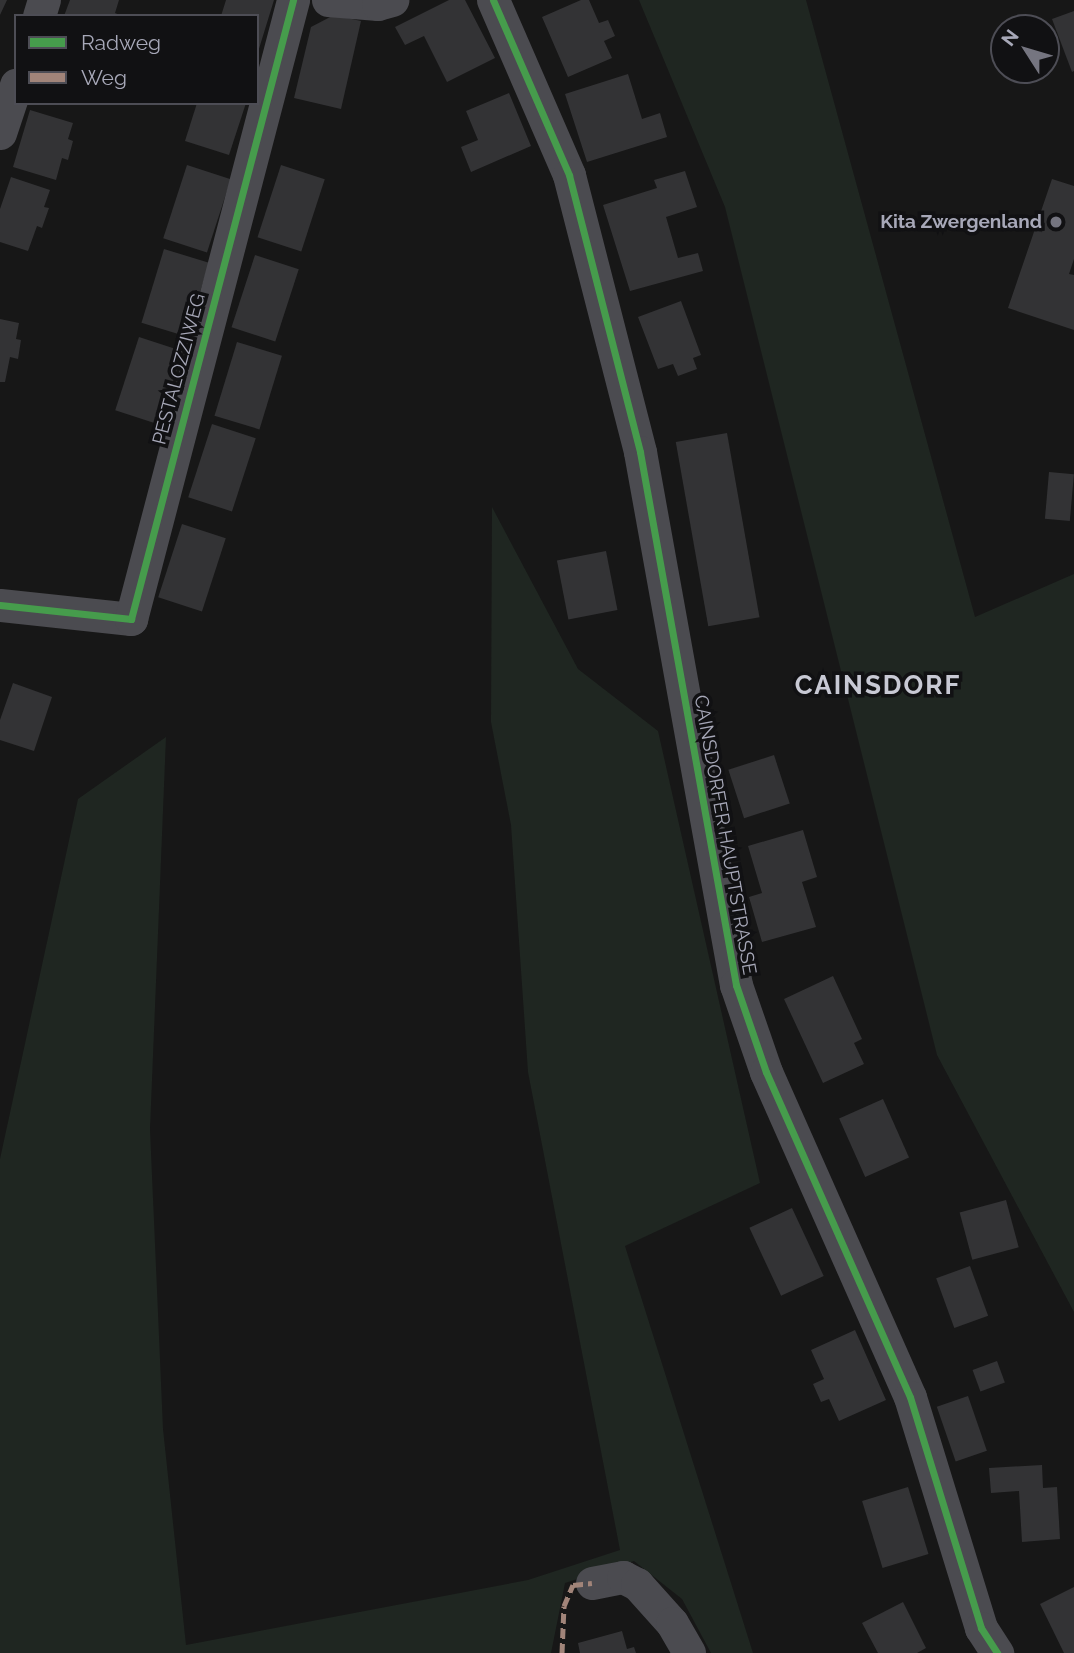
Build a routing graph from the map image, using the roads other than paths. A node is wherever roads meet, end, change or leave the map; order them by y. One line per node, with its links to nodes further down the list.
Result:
1 (293, 0): 7 (street, PESTALOZZIWEG)
2 (328, 0): 3 (street)
3 (392, 0)
4 (493, 0): 10 (street, CAINSDORFER HAUPTSTRASSE)
5 (14, 91): 6 (street)
6 (0, 133)
7 (0, 605)
8 (592, 1583): 9 (street)
9 (689, 1653)
10 (997, 1653)

